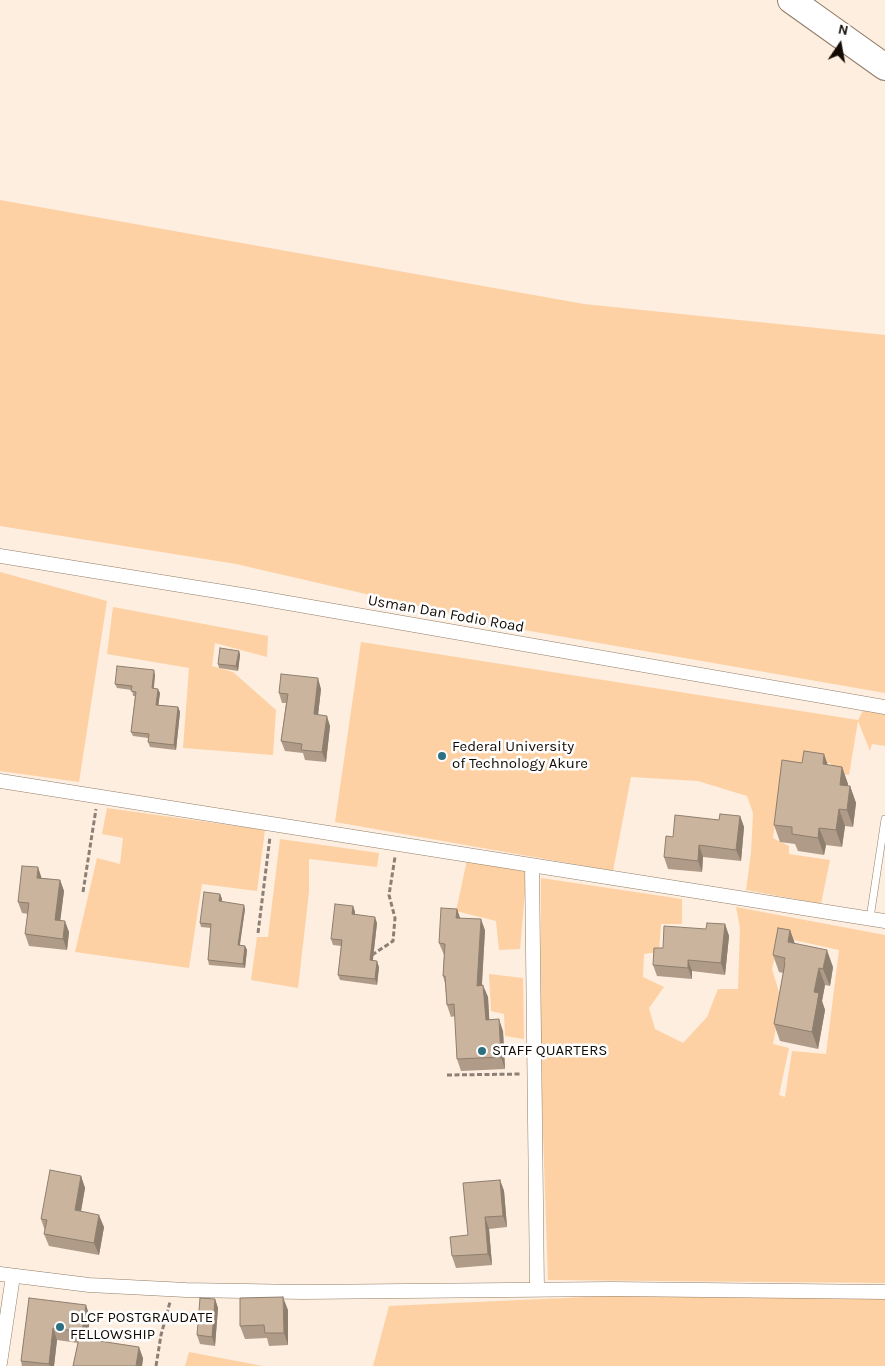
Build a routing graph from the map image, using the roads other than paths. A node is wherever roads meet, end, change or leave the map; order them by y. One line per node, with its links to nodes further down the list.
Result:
1 (791, 0): 2 (highway)
2 (885, 67)
3 (0, 556): 4 (street, Usman Dan Fodio Road)
4 (885, 707)
5 (0, 781): 7 (street)
6 (885, 819): 8 (lane)
7 (532, 866): 8 (street); 11 (street)
8 (870, 918): 9 (street)
9 (885, 921)
10 (7, 1275): 11 (street); 13 (street)
11 (537, 1289): 12 (street)
12 (885, 1292)
13 (0, 1363)

